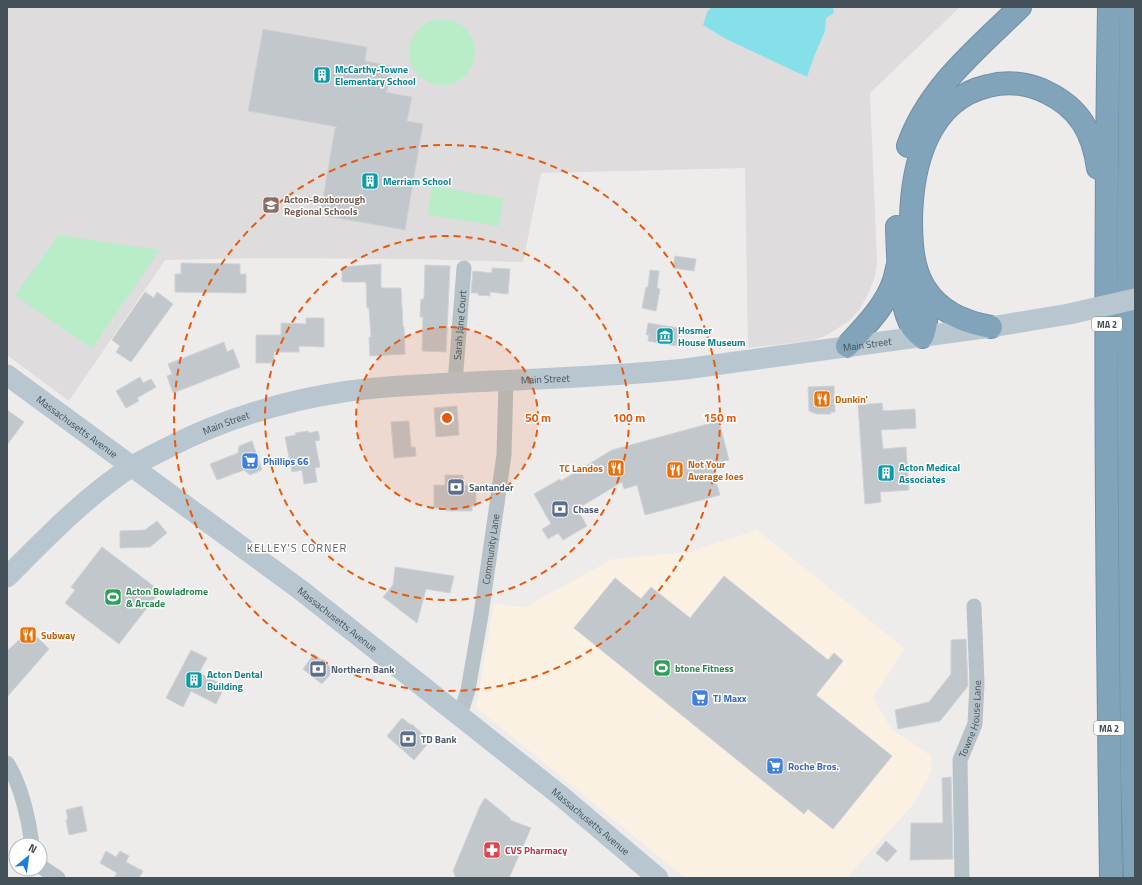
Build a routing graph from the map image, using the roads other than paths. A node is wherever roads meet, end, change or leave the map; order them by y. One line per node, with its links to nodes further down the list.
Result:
1 (1020, 7): 5 (highway)
2 (1109, 7): 4 (highway, MA 2)
3 (1131, 7): 15 (highway, MA 2)
4 (1107, 226): 7 (highway); 28 (highway, MA 2)
5 (898, 251): 10 (highway); 11 (highway)
6 (464, 268): 14 (street, Sarah Jane Court)
7 (917, 272): 9 (highway); 10 (highway)
8 (1135, 299): 9 (main road, Main Street, bridge)
9 (991, 327): 10 (main road, Main Street)
10 (922, 337): 11 (main road, Main Street)
11 (847, 346): 13 (main road, Main Street)
12 (7, 375): 17 (main road, Massachusetts Avenue)
13 (506, 380): 14 (main road, Main Street); 20 (street, Community Lane)
14 (455, 383): 17 (main road, Main Street)
15 (1129, 403): 16 (highway); 22 (highway, MA 2)
16 (1135, 433)
17 (133, 467): 18 (main road, Main Street); 20 (main road, Massachusetts Avenue)
18 (7, 577)
19 (974, 606): 27 (street, Towne House Lane)
20 (460, 715): 26 (main road, Massachusetts Avenue)
21 (7, 764): 23 (street)
22 (1134, 769): 29 (highway, MA 2)
23 (31, 837)
24 (48, 871): 25 (street)
25 (58, 878)
26 (658, 878)
27 (962, 878)
28 (1111, 878)
29 (1135, 878)

